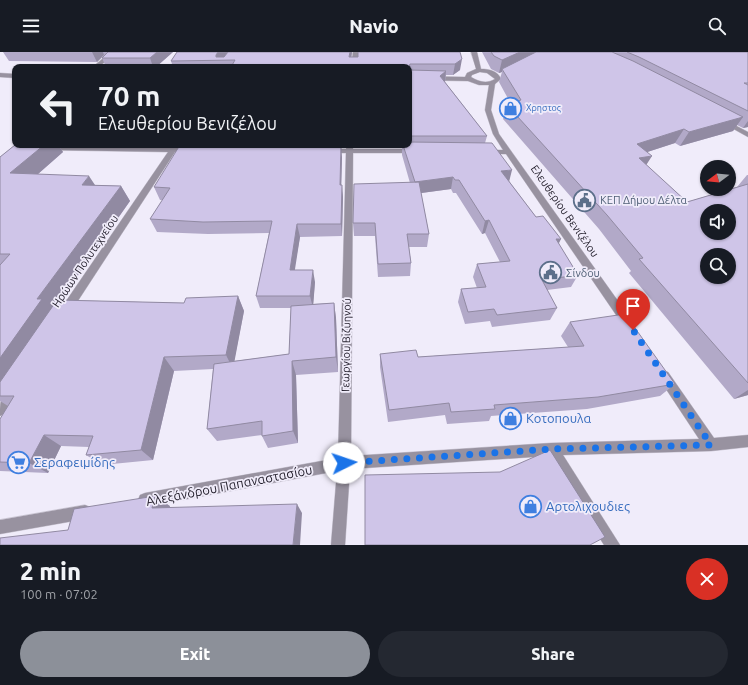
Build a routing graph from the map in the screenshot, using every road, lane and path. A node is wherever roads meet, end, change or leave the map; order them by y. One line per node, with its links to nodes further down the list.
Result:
1 (113, 52): 4 (street)
2 (356, 52): 5 (street)
3 (474, 52): 6 (street)
4 (99, 64)
5 (354, 64)
6 (479, 70): 11 (street); 12 (street)
7 (0, 75): 9 (street)
8 (504, 75): 12 (street)
9 (12, 76)
10 (412, 78): 11 (street)
11 (469, 79): 12 (street)
12 (495, 81): 22 (street, Ελευθερίου Βενιζέλου)
13 (713, 116): 14 (street)
14 (748, 135)
15 (173, 148): 23 (street, Ηρώων Πολυτεχνείου)
16 (181, 148): 18 (street)
17 (350, 148): 19 (street); 20 (street); 31 (street, Γεωργίου Βιζυηνού)
18 (196, 150)
19 (319, 151)
20 (426, 152)
21 (480, 152): 22 (street)
22 (510, 152): 24 (street, Ελευθερίου Βενιζέλου)
23 (61, 319)
24 (635, 334)
25 (658, 367): 29 (street)
26 (17, 384): 27 (street)
27 (0, 410)
28 (748, 441): 29 (street, Αλεξάνδρου Παπαναστασίου)
29 (711, 445): 30 (street, Αλεξάνδρου Παπαναστασίου)
30 (552, 449): 31 (street, Αλεξάνδρου Παπαναστασίου); 36 (street)
31 (344, 463): 32 (street, Αλεξάνδρου Παπαναστασίου); 35 (street, Γεωργίου Βιζυηνού)
32 (133, 503)
33 (94, 510): 34 (street)
34 (0, 527)
35 (338, 545)
36 (613, 545)

